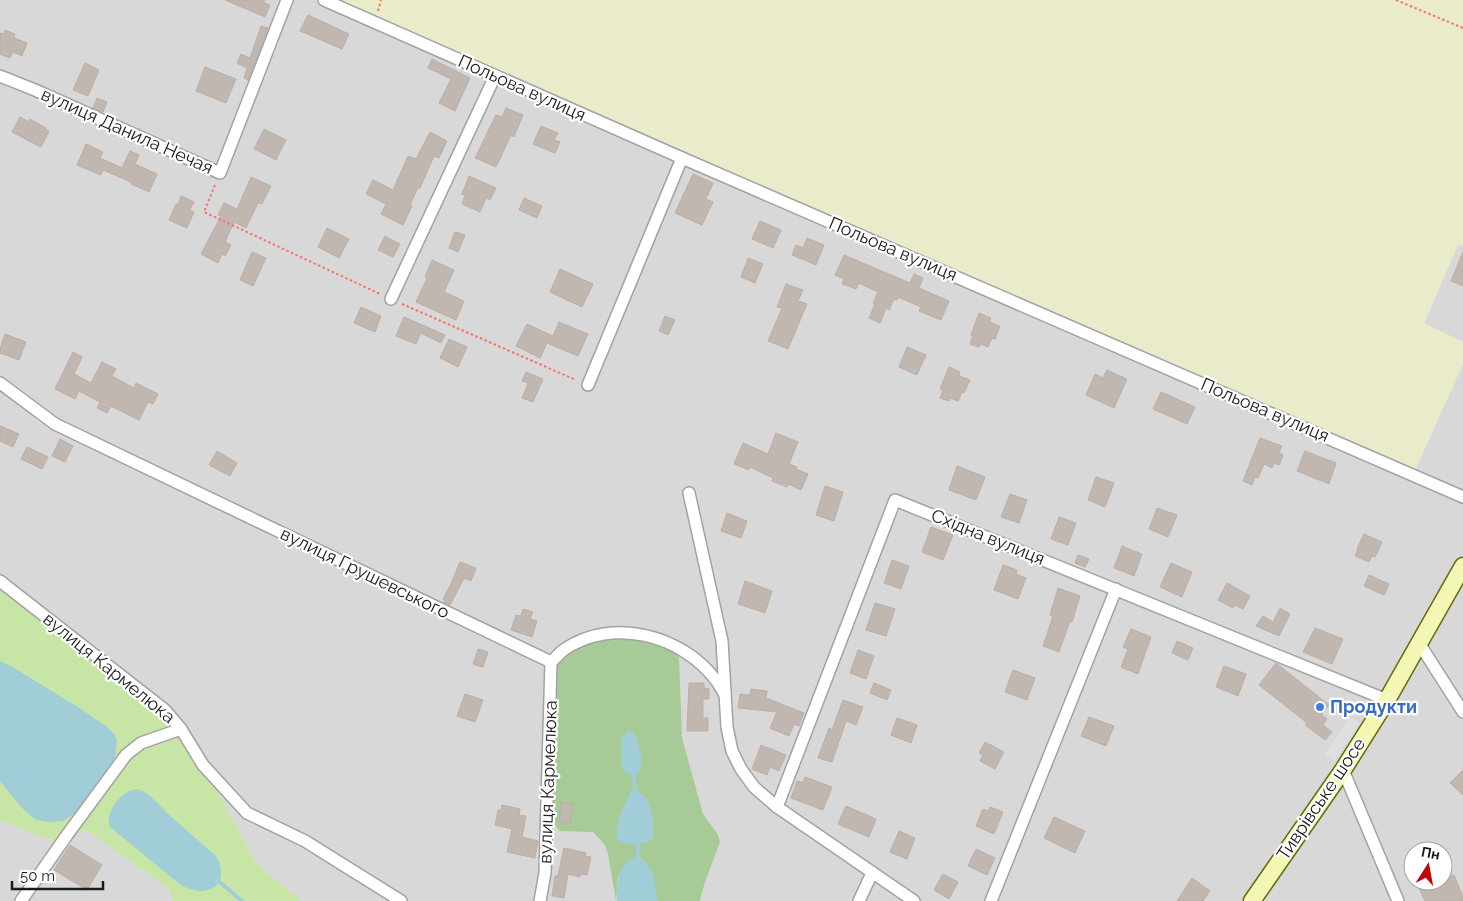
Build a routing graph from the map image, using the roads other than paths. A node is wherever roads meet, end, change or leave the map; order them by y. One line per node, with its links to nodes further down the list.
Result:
1 (287, 0): 3 (street, вулиця Данила Нечая)
2 (324, 0): 4 (street, Польова вулиця)
3 (0, 76)
4 (495, 76): 5 (street, Польова вулиця); 6 (street)
5 (682, 158): 8 (street); 10 (street, Польова вулиця)
6 (391, 299)
7 (0, 383): 15 (street, вулиця Грушевського)
8 (588, 385)
9 (689, 493): 16 (street)
10 (1463, 497)
11 (1463, 566): 14 (main road, Тиврівське шосе)
12 (0, 581): 19 (street, вулиця Кармелюка)
13 (1116, 589): 17 (street, Східна вулиця); 21 (street, Східна вулиця); 28 (street)
14 (1419, 644): 17 (main road, Тиврівське шосе); 18 (street)
15 (551, 662): 16 (street); 25 (street, вулиця Кармелюка)
16 (725, 696): 21 (street)
17 (1386, 700): 20 (main road, Тиврівське шосе)
18 (1463, 712)
19 (181, 728): 23 (street); 24 (street, вулиця Кармелюка)
20 (1343, 770): 29 (main road, Тиврівське шосе); 30 (street)
21 (776, 807): 22 (street)
22 (872, 873): 26 (street); 27 (street)
23 (21, 901)
24 (401, 901)
25 (540, 901)
26 (859, 901)
27 (914, 901)
28 (991, 901)
29 (1252, 901)
30 (1398, 901)

